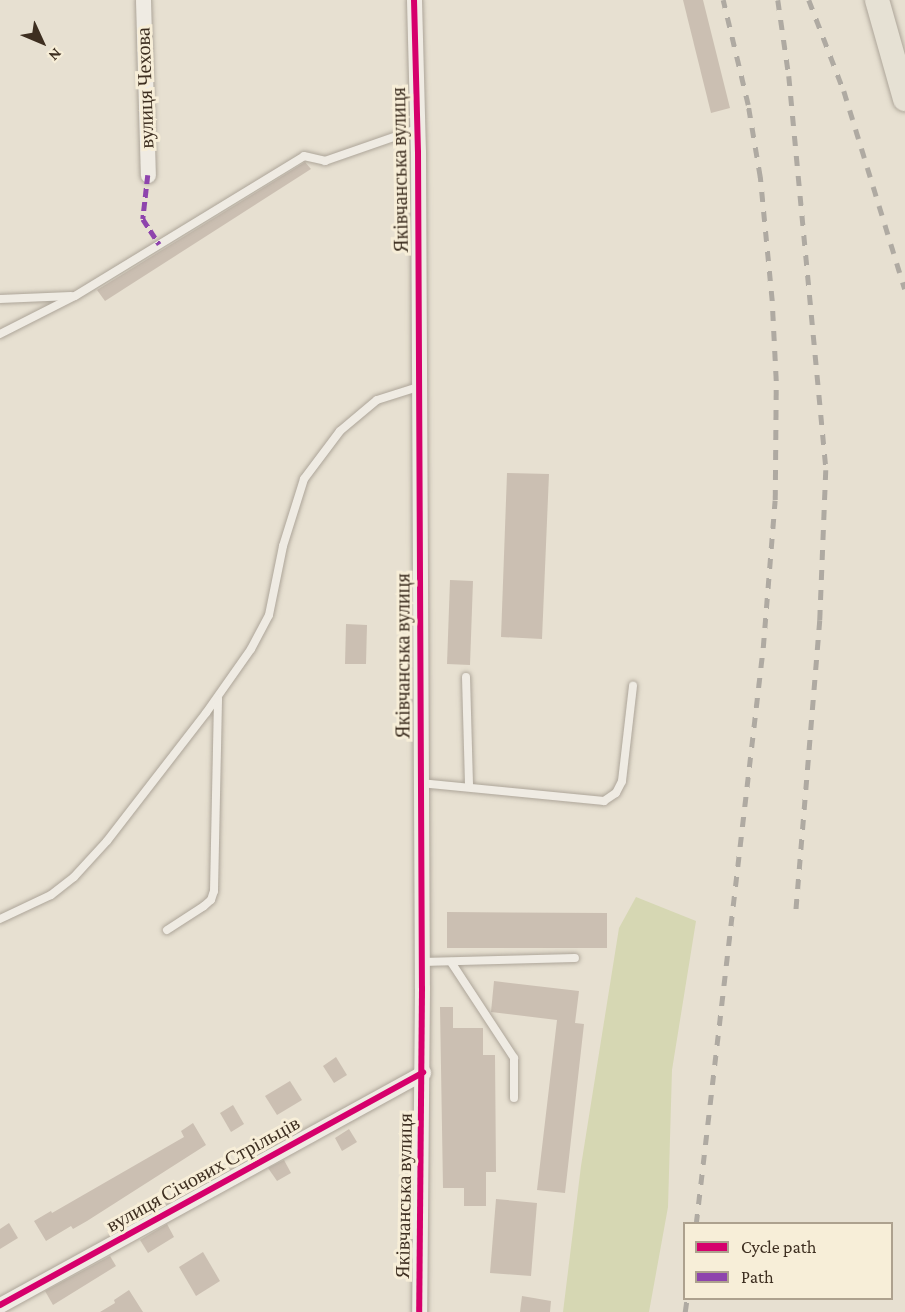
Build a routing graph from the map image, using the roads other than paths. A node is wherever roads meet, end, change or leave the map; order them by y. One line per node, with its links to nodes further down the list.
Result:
1 (143, 0): 6 (street, вулиця Чехова)
2 (414, 0): 5 (street, Яківчанська вулиця)
3 (877, 0): 4 (main road)
4 (905, 99)
5 (417, 129): 7 (lane); 10 (street, Яківчанська вулиця)
6 (148, 176)
7 (75, 296): 8 (lane); 9 (lane)
8 (0, 299)
9 (0, 334)
10 (418, 387): 13 (lane); 14 (street, Яківчанська вулиця)
11 (466, 676): 15 (lane)
12 (633, 686): 15 (lane)
13 (218, 696): 16 (lane); 17 (lane)
14 (420, 783): 15 (lane); 19 (street, Яківчанська вулиця)
15 (469, 787)
16 (0, 919)
17 (167, 930)
18 (575, 958): 20 (lane)
19 (422, 962): 20 (lane); 21 (street, Яківчанська вулиця)
20 (451, 962): 22 (lane)
21 (423, 1072): 23 (street, вулиця Січових Стрільців); 24 (street, Яківчанська вулиця)
22 (514, 1098)
23 (0, 1305)
24 (419, 1312)

